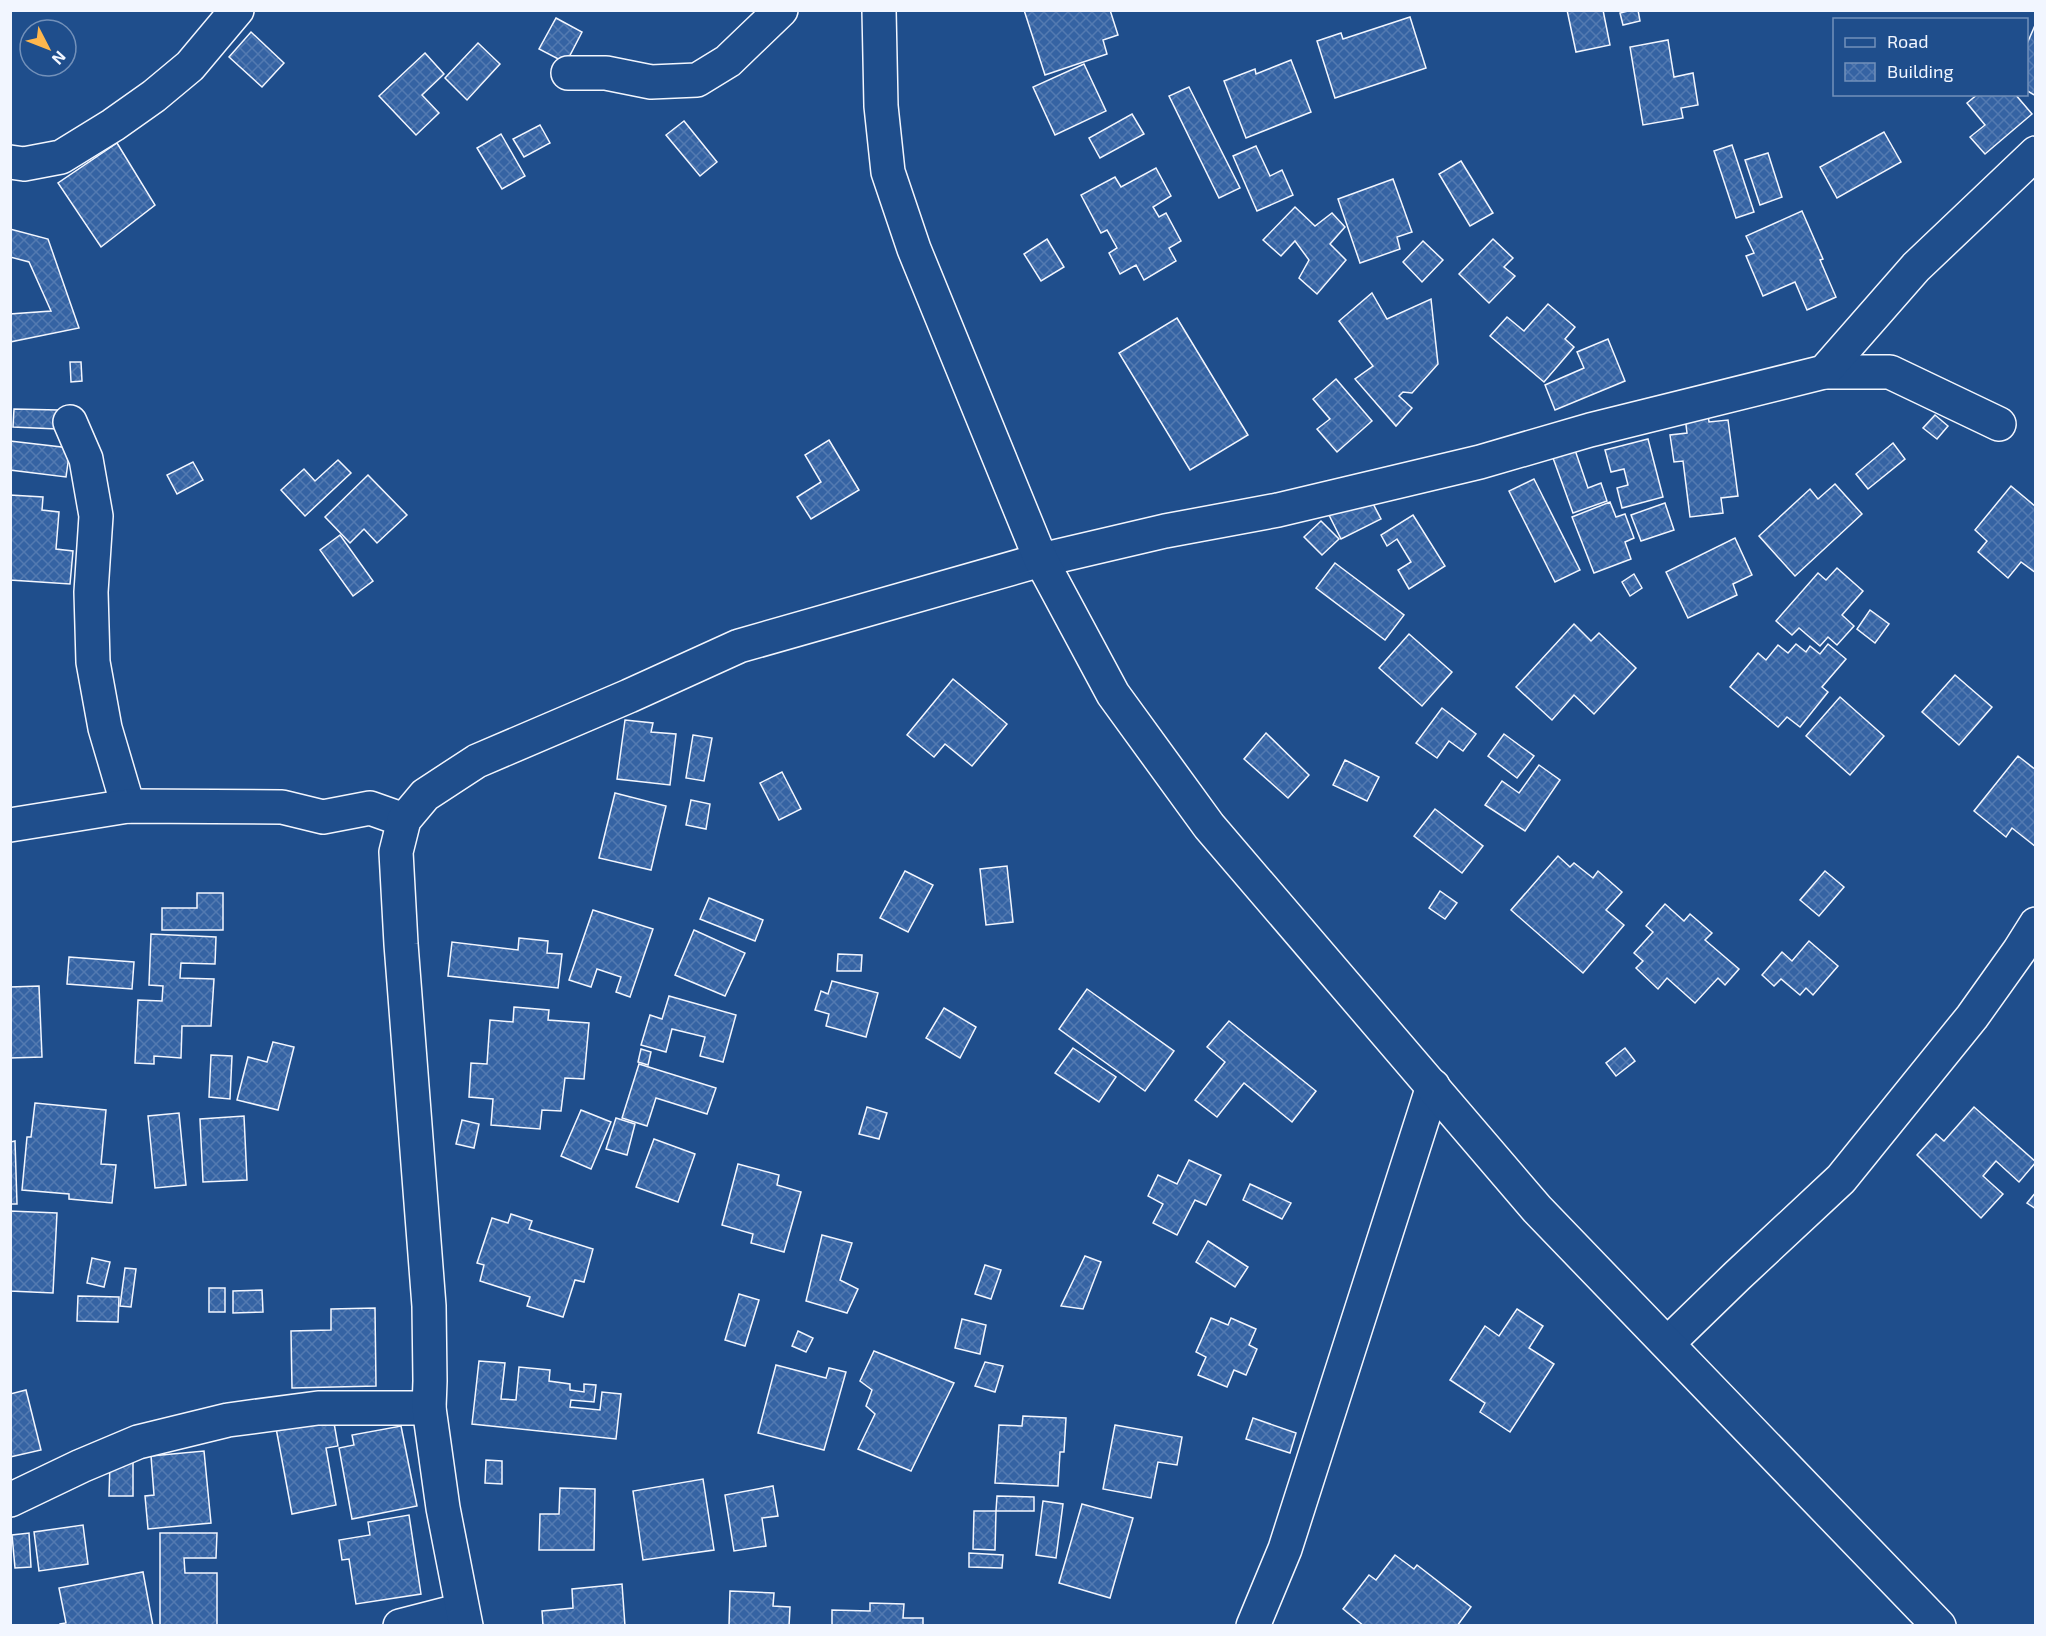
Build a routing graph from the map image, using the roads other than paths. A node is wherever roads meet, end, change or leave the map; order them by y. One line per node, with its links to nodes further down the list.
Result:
1 (237, 10): 6 (street)
2 (781, 10): 4 (street)
3 (879, 10): 10 (street)
4 (568, 74)
5 (2036, 153): 7 (street)
6 (10, 162)
7 (1824, 372): 9 (street); 10 (street)
8 (70, 422): 11 (street)
9 (1999, 424)
10 (1041, 560): 12 (street); 15 (street)
11 (128, 806): 12 (street); 13 (street)
12 (404, 820): 17 (street)
13 (10, 825)
14 (2036, 924): 16 (street)
15 (1433, 1086): 16 (street); 21 (street)
16 (1668, 1343): 22 (street)
17 (429, 1408): 18 (street); 19 (street)
18 (10, 1500)
19 (464, 1618): 20 (street)
20 (400, 1626)
21 (1252, 1626)
22 (1939, 1626)

